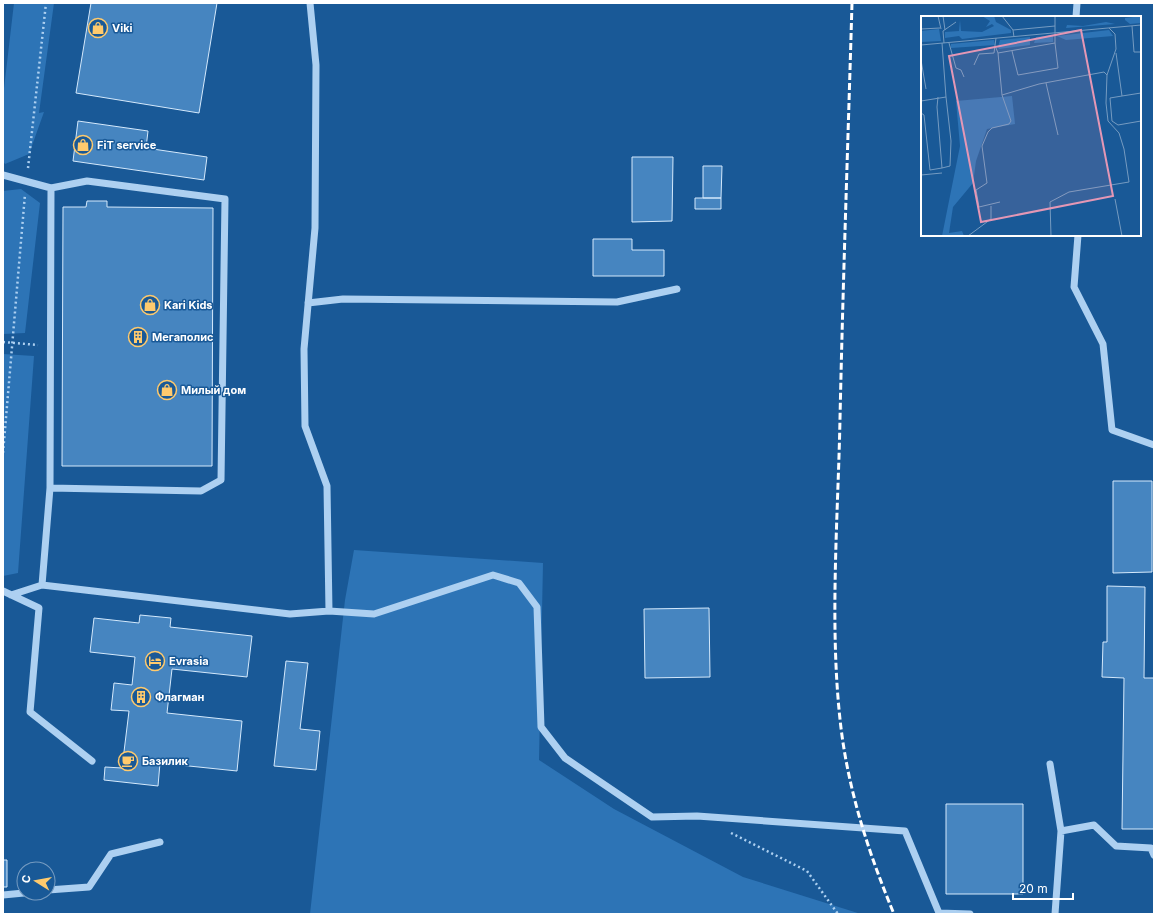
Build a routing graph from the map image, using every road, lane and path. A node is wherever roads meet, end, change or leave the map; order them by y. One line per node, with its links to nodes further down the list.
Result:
1 (46, 3): 6 (path)
2 (310, 3): 10 (lane)
3 (1077, 3): 4 (lane)
4 (1076, 16)
5 (3, 175): 6 (lane)
6 (26, 180): 7 (lane); 12 (path)
7 (51, 188): 13 (lane); 16 (lane)
8 (1078, 236): 14 (lane)
9 (677, 289): 10 (lane)
10 (308, 303): 20 (lane)
11 (3, 342): 12 (path)
12 (12, 343): 13 (path); 15 (path)
13 (50, 346): 16 (lane)
14 (1154, 445)
15 (3, 453)
16 (50, 488): 17 (lane)
17 (42, 585): 19 (lane); 20 (lane)
18 (3, 591): 19 (lane)
19 (11, 595): 21 (lane)
20 (329, 611): 31 (lane)
21 (92, 761)
22 (1050, 764): 24 (lane)
23 (724, 830): 30 (path)
24 (1061, 831): 26 (lane); 32 (lane)
25 (160, 842): 27 (lane)
26 (1154, 855)
27 (56, 889)
28 (16, 894): 29 (lane)
29 (3, 895)
30 (838, 914)
31 (970, 914)
32 (1055, 914)

